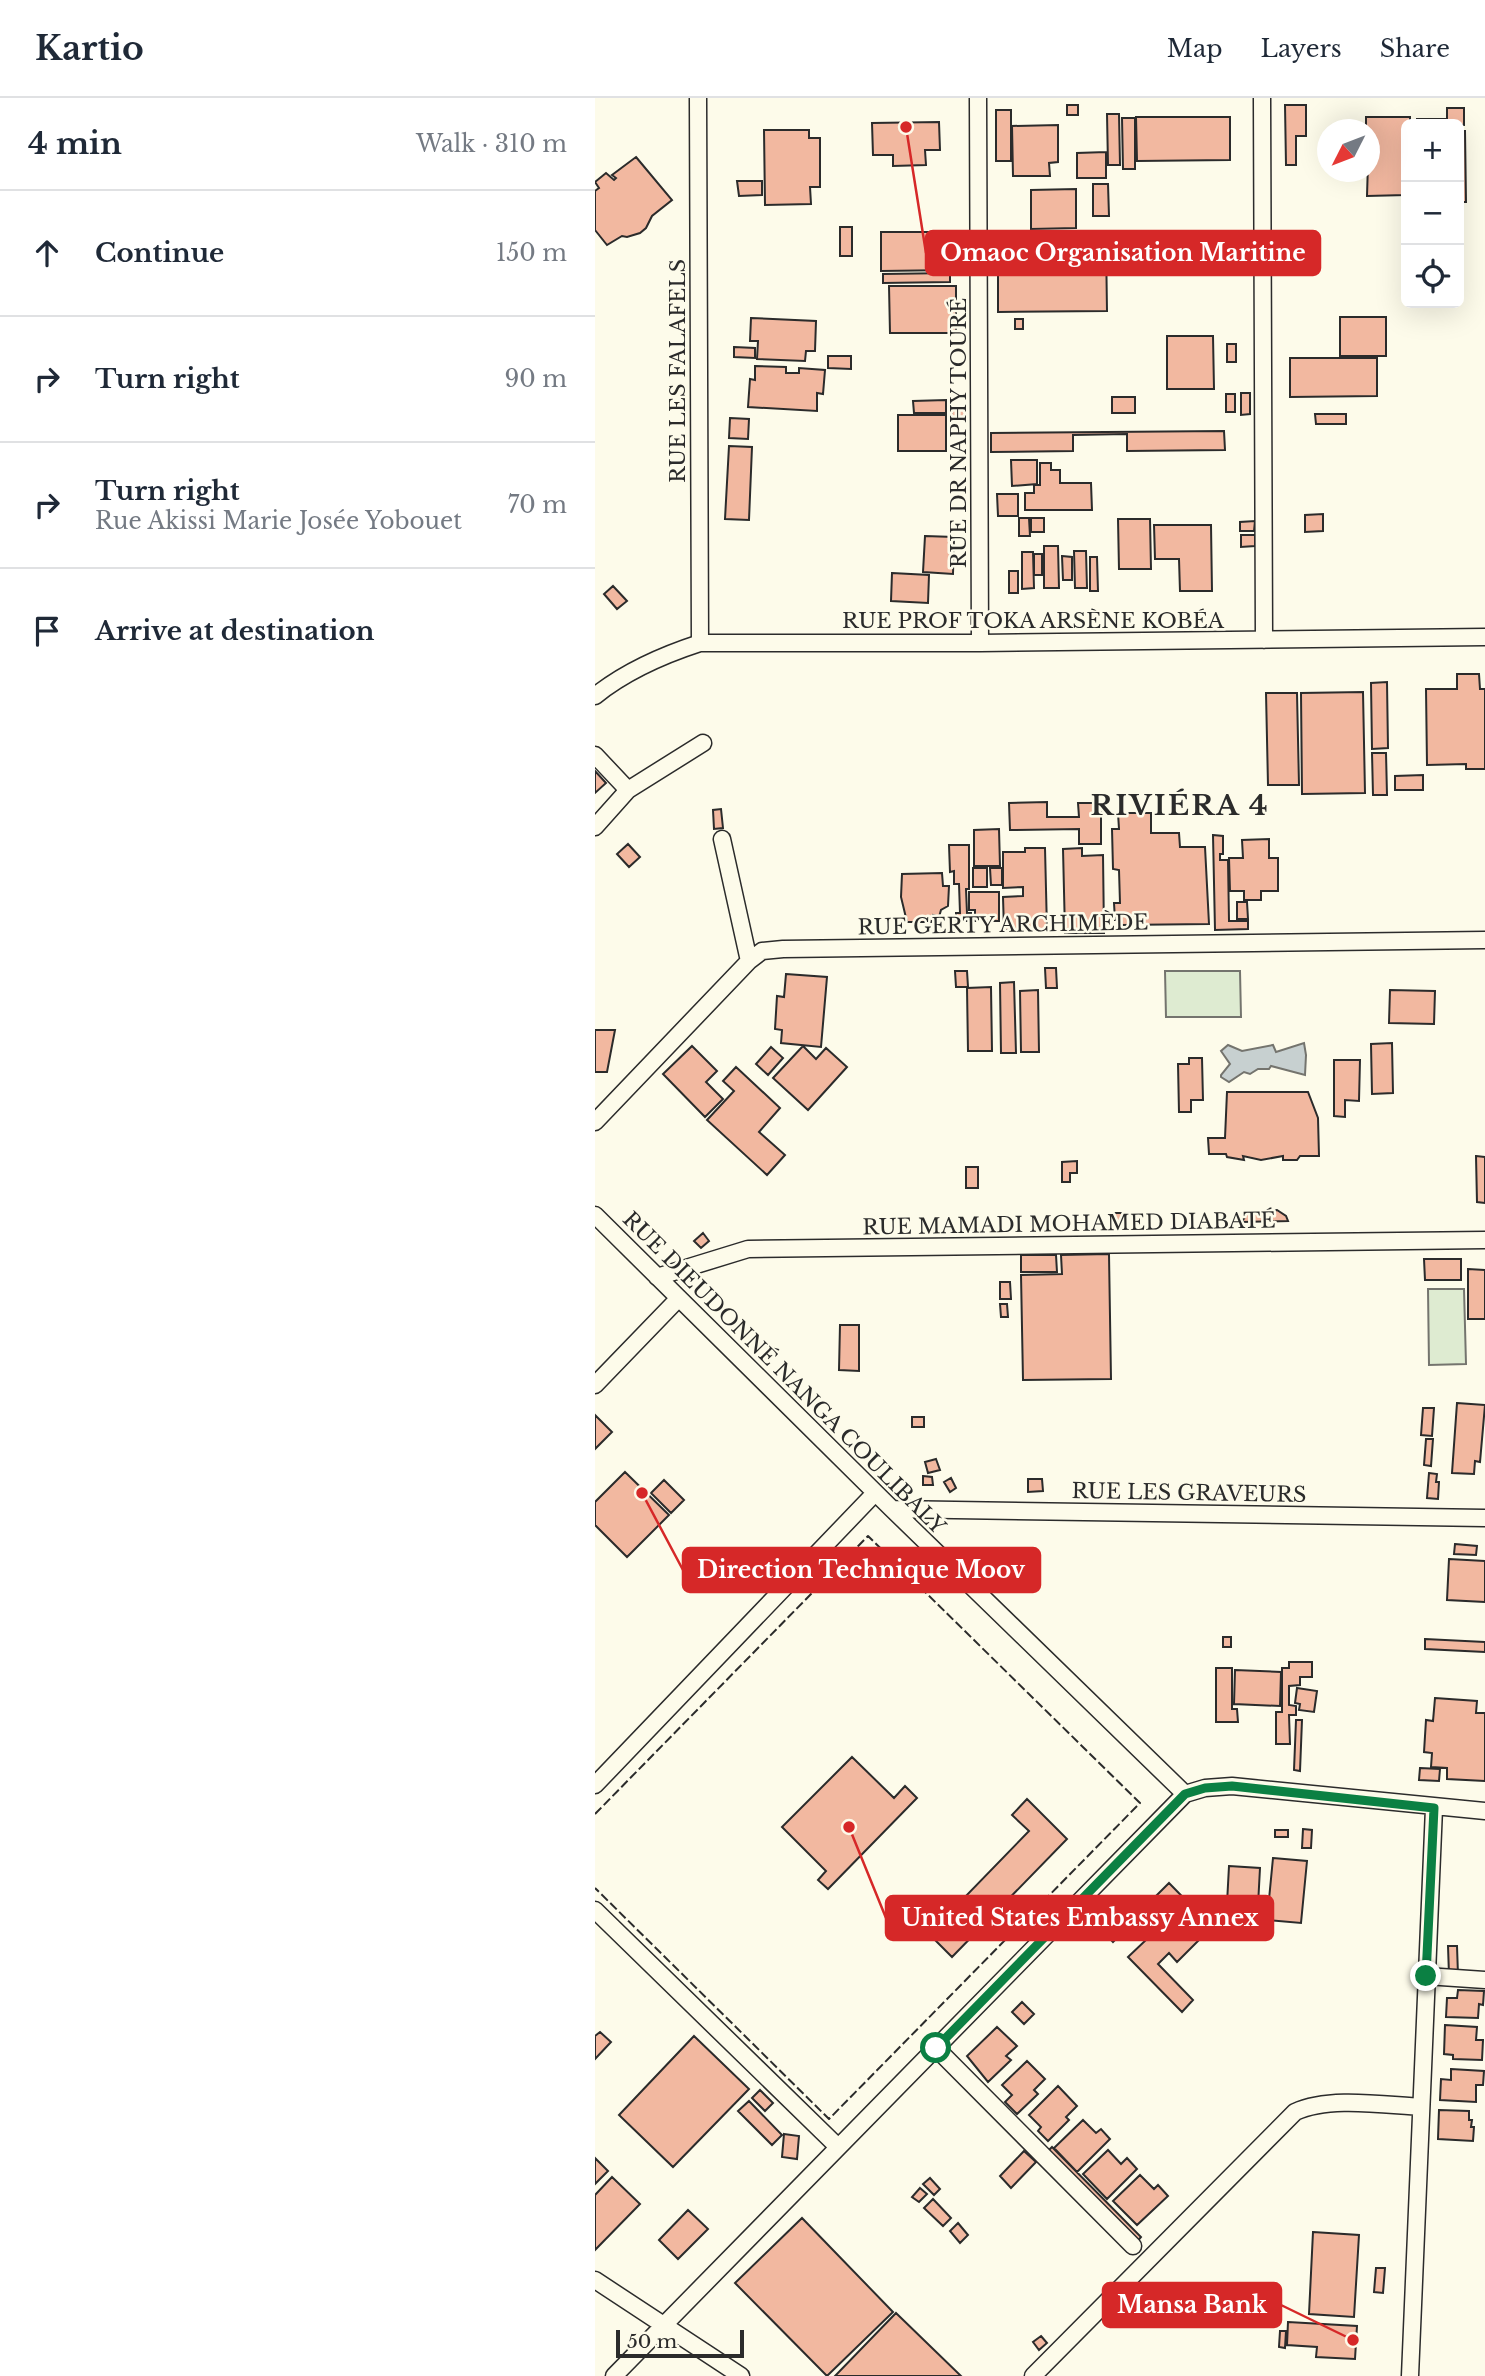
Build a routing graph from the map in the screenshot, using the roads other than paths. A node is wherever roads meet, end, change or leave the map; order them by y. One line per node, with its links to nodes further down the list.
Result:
1 (698, 98): 6 (street, RUE LES FALAFELS)
2 (978, 98): 7 (street, RUE DR NAPHY TOURÉ)
3 (1262, 98): 5 (street)
4 (1485, 637): 5 (street, RUE PROF TOKA ARSÈNE KOBÉA)
5 (1264, 640): 7 (street, RUE PROF TOKA ARSÈNE KOBÉA)
6 (700, 643): 7 (street, RUE PROF TOKA ARSÈNE KOBÉA); 8 (street, RUE PROF TOKA ARSÈNE KOBÉA)
7 (980, 643)
8 (595, 696)
9 (703, 743): 11 (street)
10 (595, 755): 11 (street)
11 (628, 790): 12 (street)
12 (595, 827)
13 (722, 839): 15 (street)
14 (1485, 940): 15 (street, RUE GERTY ARCHIMÈDE)
15 (749, 961): 16 (street, RUE GERTY ARCHIMÈDE)
16 (595, 1122)
17 (595, 1215): 19 (street, RUE DIEUDONNÉ NANGA COULIBALY)
18 (1485, 1240): 19 (street, RUE MAMADI MOHAMED DIABATÉ)
19 (657, 1277): 20 (street, RUE DIEUDONNÉ NANGA COULIBALY)
20 (679, 1298): 21 (street); 22 (street, RUE DIEUDONNÉ NANGA COULIBALY)
21 (595, 1385)
22 (875, 1493): 23 (street, RUE DIEUDONNÉ NANGA COULIBALY); 25 (street)
23 (892, 1510): 24 (street, RUE LES GRAVEURS); 26 (street, RUE DIEUDONNÉ NANGA COULIBALY)
24 (1485, 1518)
25 (595, 1785)
26 (1185, 1794): 27 (street); 32 (street)
27 (1434, 1808): 28 (street); 30 (street)
28 (1485, 1811)
29 (595, 1910): 34 (street)
30 (1426, 1976): 31 (street); 33 (street)
31 (1485, 1980)
32 (936, 2048): 34 (street); 35 (street)
33 (1421, 2107): 40 (street); 41 (street)
34 (838, 2147): 37 (street)
35 (1133, 2246)
36 (595, 2280): 37 (street)
37 (663, 2325): 38 (street); 39 (street)
38 (614, 2376)
39 (741, 2376)
40 (1033, 2376)
41 (1410, 2376)

